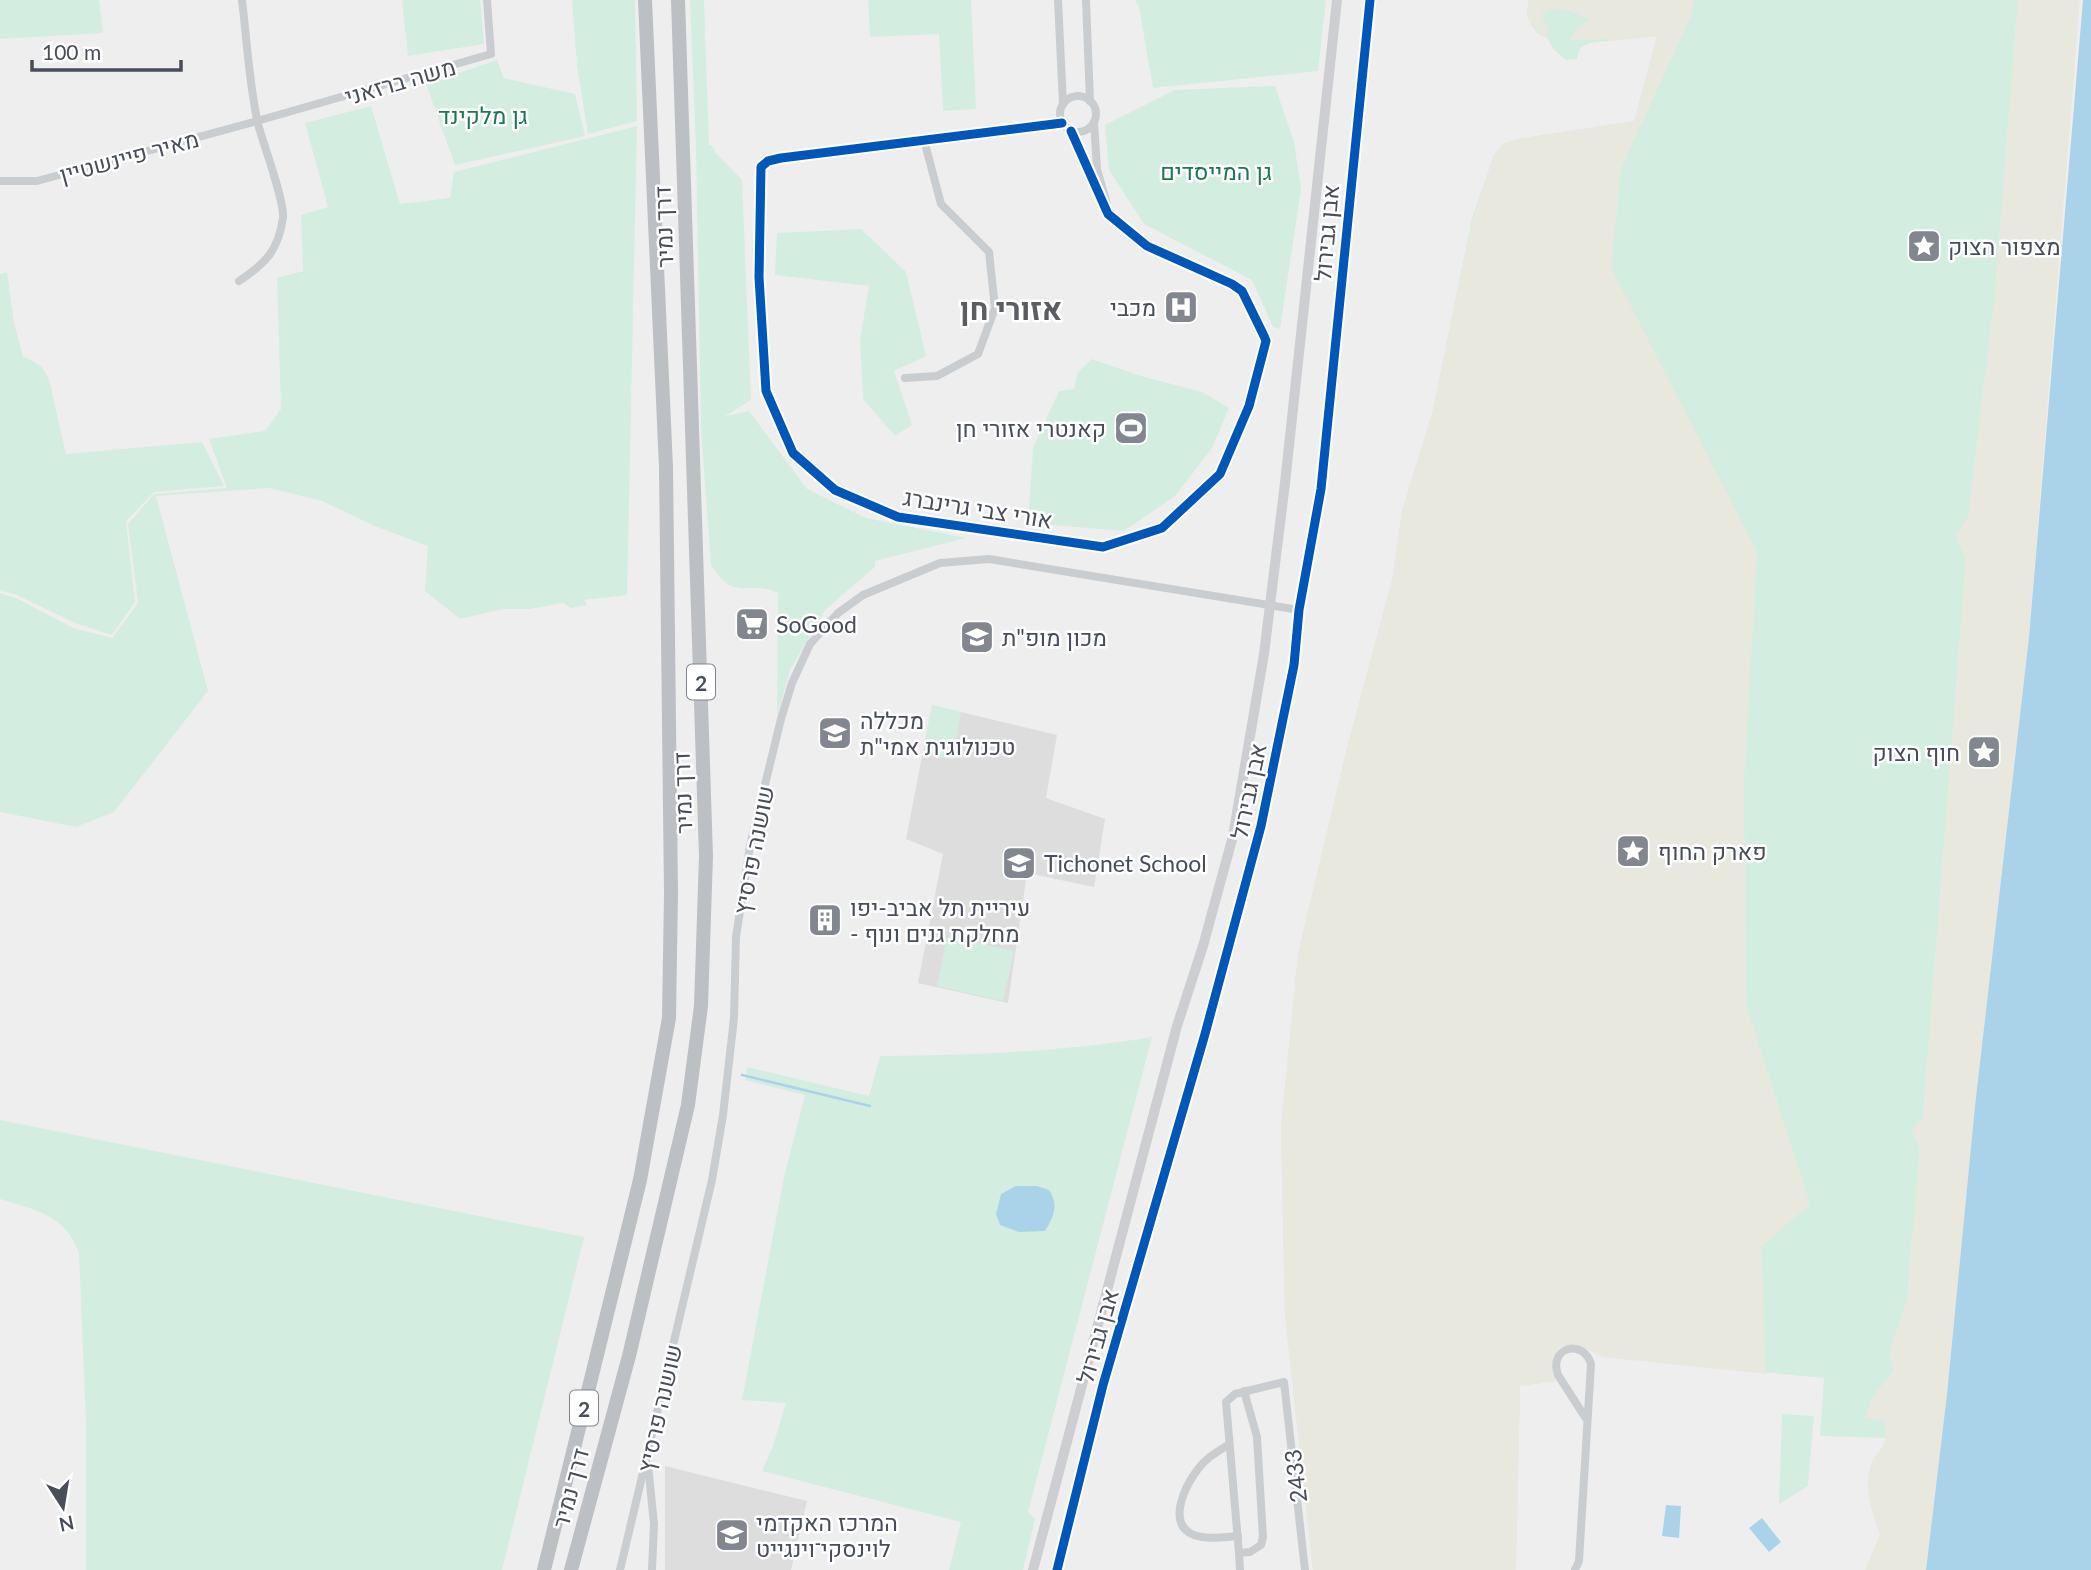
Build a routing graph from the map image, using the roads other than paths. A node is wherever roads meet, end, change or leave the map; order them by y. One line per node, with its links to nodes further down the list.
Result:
1 (242, 0): 11 (street)
2 (487, 0): 11 (street, משה ברזאני)
3 (645, 0): 28 (highway, דרך נמיר / 2)
4 (678, 0): 29 (highway, דרך נמיר / 2)
5 (1058, 0): 10 (street)
6 (1086, 0): 9 (street)
7 (1337, 0): 20 (street, אבן גבירול)
8 (1370, 0): 21 (street, אבן גבירול)
9 (1090, 101): 10 (street); 12 (street)
10 (1063, 104): 13 (street)
11 (257, 121): 16 (street, מאיר פיינשטיין); 18 (street)
12 (1094, 122): 14 (street); 17 (street)
13 (1062, 123): 14 (street); 15 (street, אורי צבי גרינברג)
14 (1071, 131): 17 (street, אורי צבי גרינברג)
15 (924, 140): 17 (street, אורי צבי גרינברג); 19 (street)
16 (0, 181)
17 (1108, 214)
18 (239, 281)
19 (905, 378)
20 (1269, 606): 21 (street, שושנה פרסיץ); 25 (street, שושנה פרסיץ); 32 (street, אבן גבירול)
21 (1299, 610): 33 (street, אבן גבירול)
22 (1244, 1391): 24 (street); 27 (street); 35 (street, 2433)
23 (1587, 1420): 23 (street); 36 (street)
24 (1228, 1445): 26 (street); 26 (street)
25 (648, 1459): 30 (street, שושנה פרסיץ); 31 (street)
26 (1238, 1536): 27 (street)
27 (1239, 1553): 34 (street)
28 (544, 1570)
29 (571, 1570)
30 (620, 1570)
31 (652, 1570)
32 (1033, 1570)
33 (1057, 1570)
34 (1240, 1570)
35 (1305, 1570)
36 (1576, 1570)

